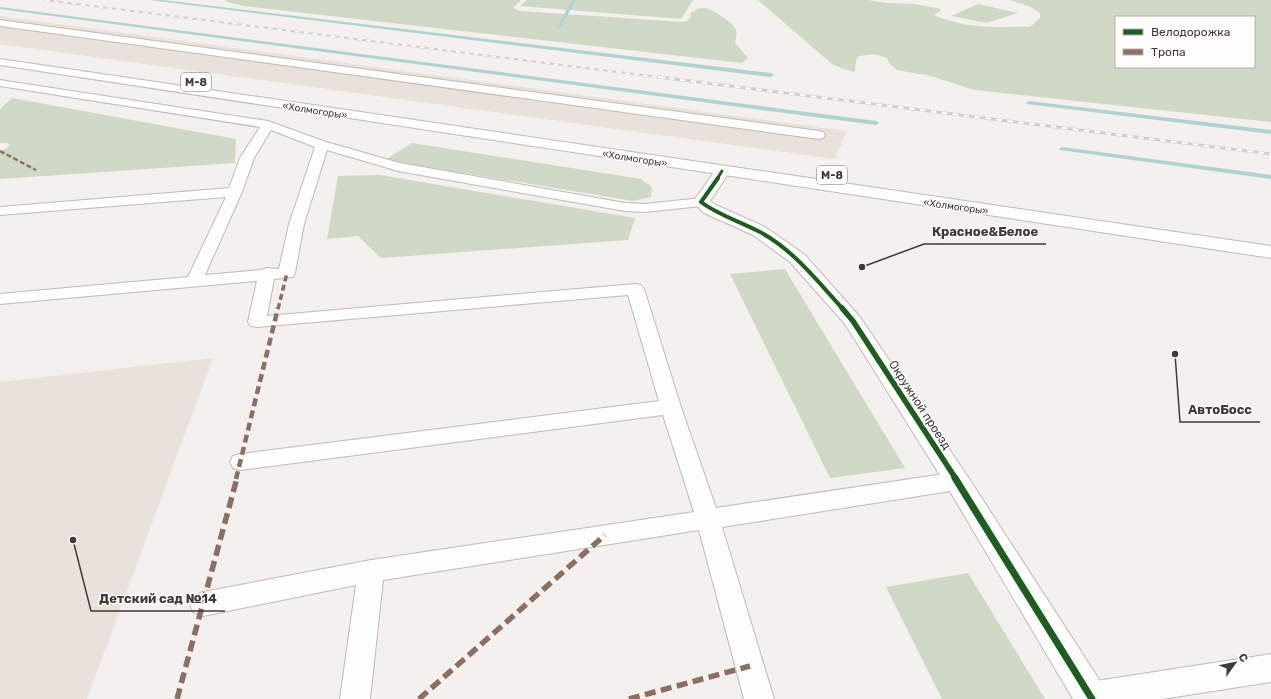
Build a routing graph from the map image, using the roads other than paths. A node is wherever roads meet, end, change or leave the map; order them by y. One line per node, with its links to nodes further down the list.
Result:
1 (0, 23): 6 (lane)
2 (0, 54): 12 (main road, «Холмогоры» / М-8)
3 (0, 62): 8 (main road, «Холмогоры» / М-8)
4 (6, 87): 5 (lane)
5 (268, 125): 7 (lane); 9 (lane)
6 (819, 135)
7 (322, 145): 10 (lane); 14 (lane)
8 (722, 171): 10 (main road); 13 (main road, «Холмогоры» / М-8)
9 (235, 192): 11 (lane); 15 (lane)
10 (701, 202): 19 (main road, Окружной проезд)
11 (0, 210)
12 (1271, 238)
13 (1271, 252)
14 (268, 273): 15 (lane); 17 (lane)
15 (194, 281): 16 (lane)
16 (0, 299)
17 (671, 406): 18 (lane); 20 (lane)
18 (241, 462)
19 (957, 481): 20 (lane); 24 (main road, Окружной проезд)
20 (708, 519): 21 (lane); 26 (lane)
21 (371, 571): 22 (lane); 25 (lane)
22 (203, 604)
23 (1271, 668): 24 (lane)
24 (1091, 698)
25 (355, 699)
26 (759, 699)

